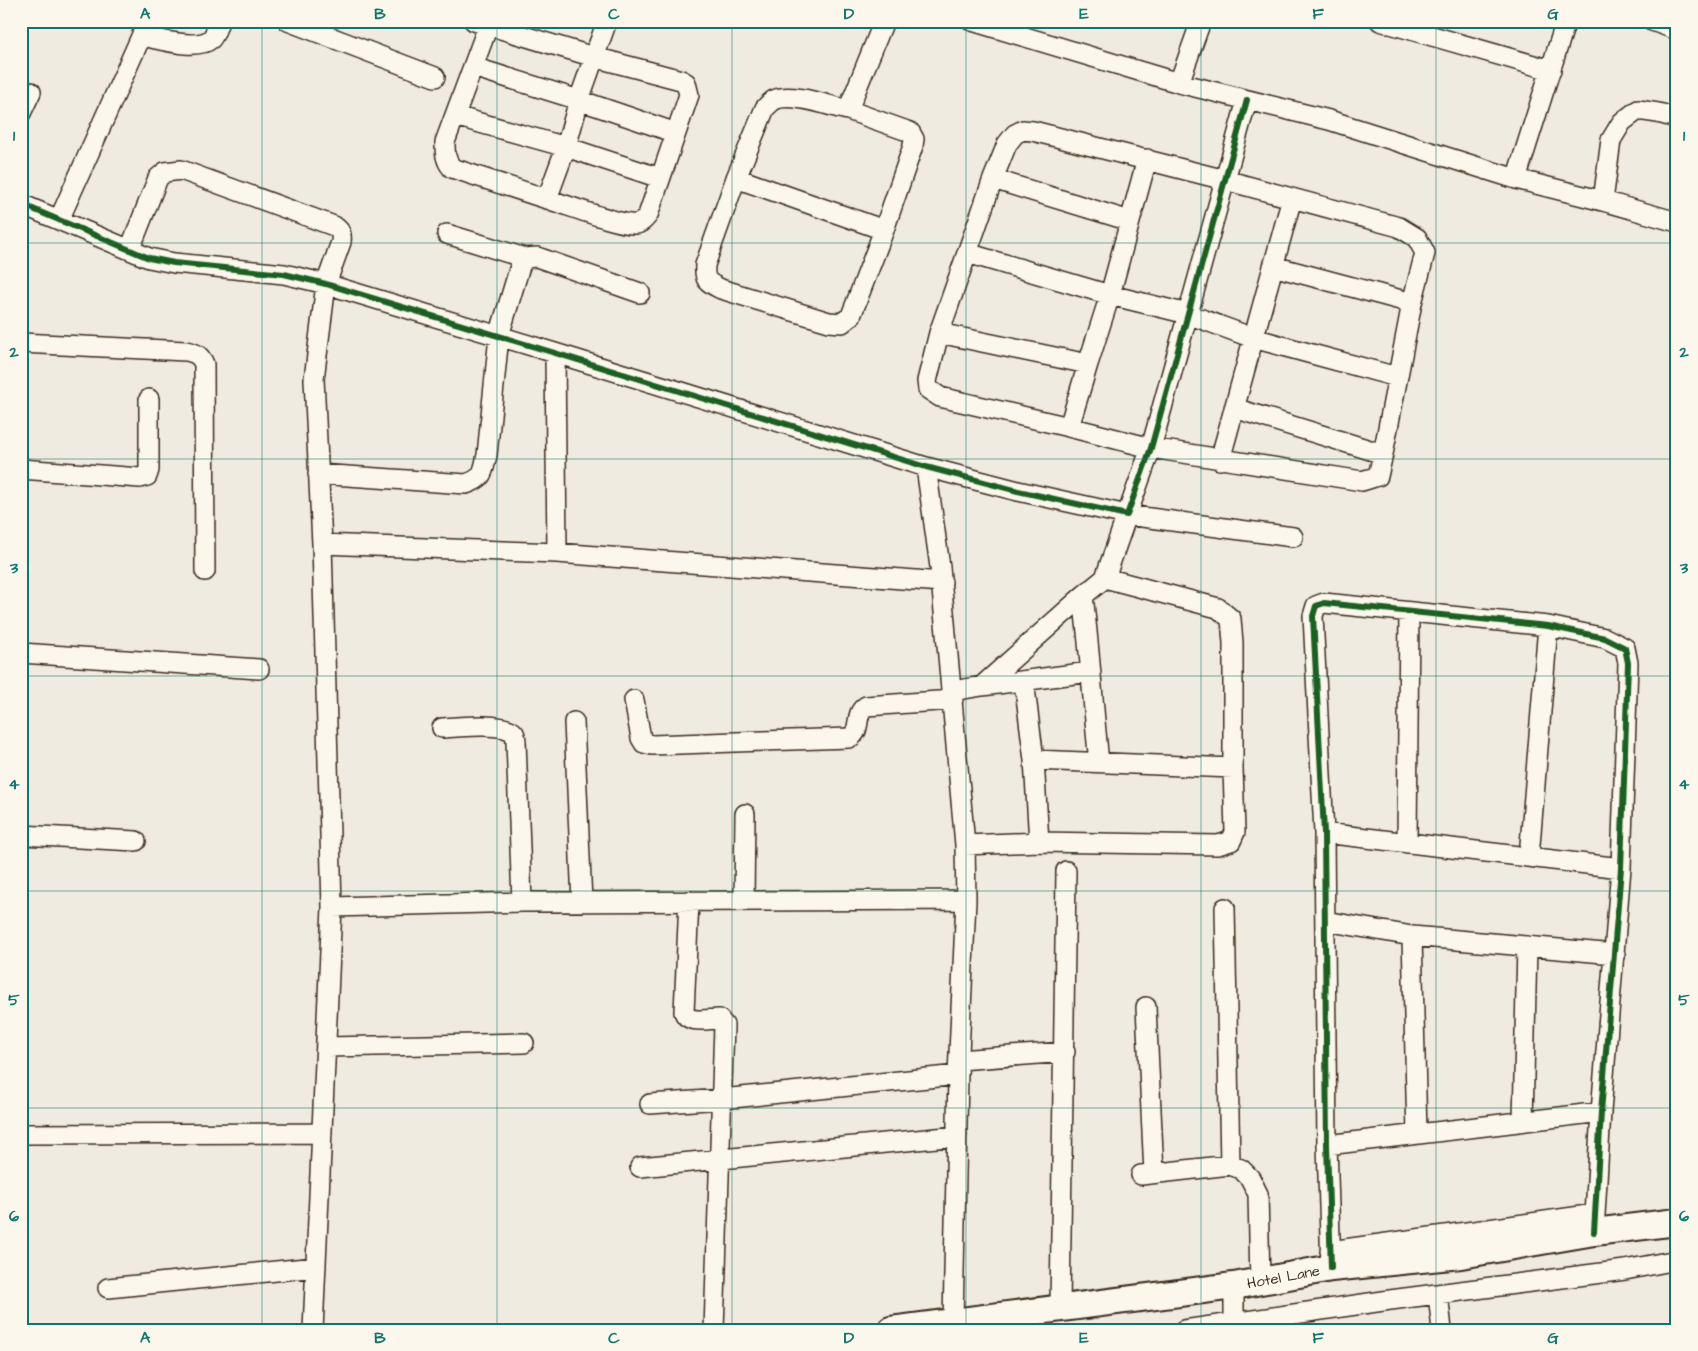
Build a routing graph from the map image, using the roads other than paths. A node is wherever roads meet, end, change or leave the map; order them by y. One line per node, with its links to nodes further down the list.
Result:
1 (219, 21): 11 (street)
2 (288, 21): 16 (street)
3 (607, 21): 13 (street)
4 (884, 21): 21 (street)
5 (972, 21): 17 (street)
6 (1201, 21): 17 (street)
7 (1380, 21): 15 (street)
8 (1566, 21): 15 (street)
9 (1652, 21): 12 (street)
10 (481, 24): 13 (street); 14 (street)
11 (145, 28): 37 (street)
12 (1677, 30)
13 (594, 57): 19 (street); 25 (street)
14 (473, 67): 19 (street); 23 (street)
15 (1551, 70): 31 (street)
16 (435, 78)
17 (1179, 82): 20 (street)
18 (31, 92): 22 (street)
19 (579, 100): 25 (street); 26 (street)
20 (1247, 100): 31 (street); 32 (street)
21 (848, 110): 29 (street); 40 (street)
22 (21, 113)
23 (456, 116): 26 (street); 33 (street)
24 (1677, 118): 35 (street)
25 (676, 133): 28 (street)
26 (566, 146): 28 (street); 33 (street)
27 (1147, 159): 30 (street); 32 (street); 38 (street)
28 (660, 178): 33 (street)
29 (736, 178): 40 (street); 40 (street)
30 (993, 179): 38 (street); 43 (street)
31 (1516, 179): 35 (street)
32 (1225, 180): 34 (street); 50 (street)
33 (548, 198)
34 (1292, 198): 45 (street); 49 (street)
35 (1603, 200): 39 (street)
36 (21, 204): 37 (street)
37 (60, 220): 42 (street)
38 (1130, 221): 48 (street)
39 (1677, 222)
40 (884, 230)
41 (447, 234): 44 (street)
42 (130, 250): 46 (street); 46 (street)
43 (966, 253): 48 (street); 51 (street)
44 (525, 258): 47 (street); 52 (street)
45 (1273, 266): 49 (street); 53 (street)
46 (326, 284): 52 (street); 66 (street)
47 (640, 293)
48 (1110, 295): 50 (street); 56 (street)
49 (1412, 303): 57 (street)
50 (1188, 314): 53 (street); 61 (street)
51 (939, 334): 56 (street); 60 (street)
52 (499, 336): 55 (street); 66 (street)
53 (1253, 338): 57 (street); 59 (street)
54 (21, 343): 71 (street)
55 (555, 353): 64 (street); 70 (street)
56 (1088, 364): 60 (street)
57 (1397, 377): 62 (street)
58 (149, 399): 65 (street)
59 (1234, 408): 62 (street); 63 (street)
60 (1069, 427): 61 (street)
61 (1151, 448): 63 (street); 67 (street)
62 (1384, 454): 63 (street)
63 (1220, 460)
64 (926, 468): 67 (street); 73 (street)
65 (21, 469)
66 (318, 474): 69 (street)
67 (1128, 515): 68 (street); 72 (street)
68 (1293, 537)
69 (322, 544): 70 (street); 104 (street)
70 (557, 553): 73 (street)
71 (205, 571)
72 (1106, 578): 74 (street); 88 (street)
73 (942, 582): 82 (street)
74 (1083, 596): 79 (street); 81 (street)
75 (1409, 612): 76 (street); 90 (street); 94 (street)
76 (1548, 626): 96 (street); 97 (street)
77 (21, 653): 78 (street)
78 (259, 669)
79 (1090, 672): 80 (street); 87 (street)
80 (1024, 681): 81 (street); 86 (street)
81 (982, 686): 82 (street)
82 (953, 696): 83 (street); 95 (street)
83 (634, 700)
84 (574, 722): 103 (street)
85 (442, 728): 102 (street)
86 (1034, 760): 87 (street); 93 (street)
87 (1099, 762): 88 (street)
88 (1233, 768): 93 (street)
89 (745, 814): 101 (street)
90 (1324, 833): 94 (street); 106 (street)
91 (21, 835): 92 (street)
92 (136, 841)
93 (1039, 842): 95 (street)
94 (1407, 843): 96 (street)
95 (965, 845): 99 (street)
96 (1529, 857): 97 (street)
97 (1621, 868): 109 (street)
98 (1066, 871): 113 (street)
99 (966, 900): 101 (street); 114 (street)
100 (689, 901): 101 (street); 103 (street); 115 (street)
101 (744, 901)
102 (522, 902): 103 (street); 104 (street)
103 (582, 902)
104 (332, 907): 112 (street)
105 (1225, 908): 125 (street)
106 (1325, 921): 107 (street); 123 (street)
107 (1412, 936): 108 (street); 121 (street)
108 (1527, 946): 109 (street); 118 (street)
109 (1614, 954): 117 (street)
110 (1146, 1007): 125 (street)
111 (524, 1043): 112 (street)
112 (326, 1047): 119 (street)
113 (1065, 1052): 114 (street); 136 (street)
114 (959, 1068): 115 (street); 122 (street)
115 (722, 1099): 116 (street); 124 (street)
116 (650, 1104)
117 (1601, 1112): 118 (street); 128 (street)
118 (1523, 1121): 121 (street)
119 (322, 1133): 120 (street); 131 (street)
120 (21, 1134)
121 (1417, 1134): 123 (street)
122 (957, 1136): 124 (street); 137 (street)
123 (1327, 1145): 129 (street)
124 (720, 1159): 126 (street); 140 (street)
125 (1230, 1165): 132 (street)
126 (640, 1167)
127 (1677, 1222): 128 (street, Hotel Lane)
128 (1595, 1223): 129 (street, Hotel Lane)
129 (1331, 1260): 132 (street, Hotel Lane)
130 (1677, 1260): 135 (street)
131 (316, 1267): 133 (street); 139 (street)
132 (1260, 1281): 134 (street, Hotel Lane)
133 (108, 1288)
134 (1234, 1292): 136 (street, Hotel Lane); 138 (street)
135 (1438, 1294): 138 (street); 143 (street)
136 (1060, 1308): 137 (street, Hotel Lane)
137 (953, 1322): 141 (street, Hotel Lane)
138 (1234, 1323): 142 (street)
139 (313, 1330)
140 (714, 1330)
141 (891, 1330)
142 (1184, 1330)
143 (1442, 1330)

